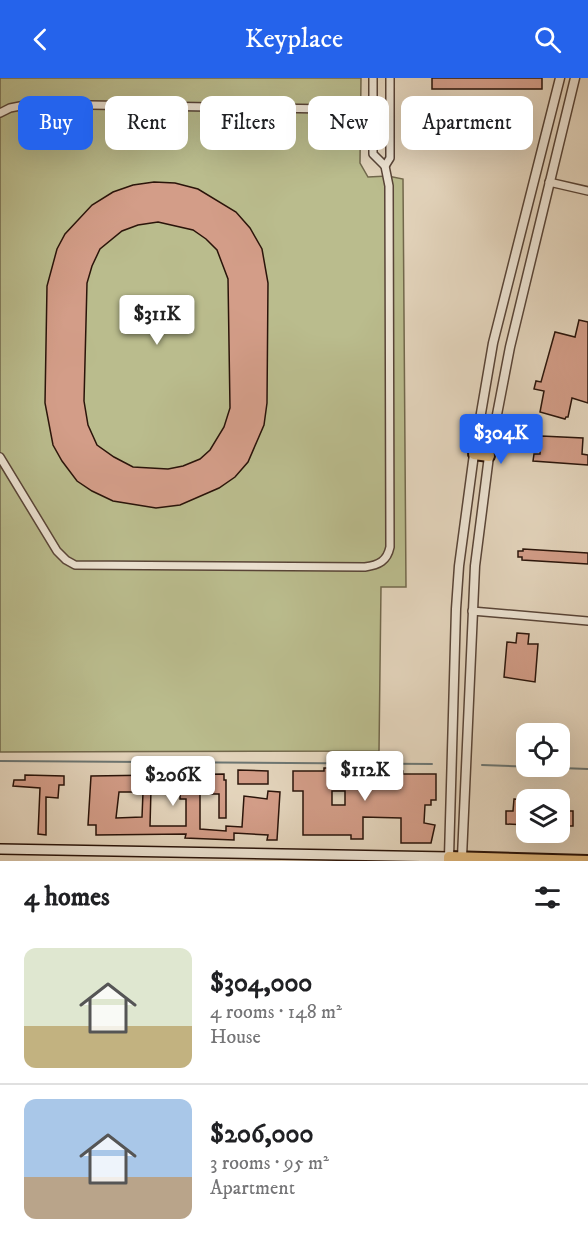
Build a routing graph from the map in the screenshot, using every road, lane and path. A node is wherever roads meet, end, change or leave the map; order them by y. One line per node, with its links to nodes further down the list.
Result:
1 (373, 78): 5 (street)
2 (390, 78): 7 (street)
3 (560, 78): 13 (street)
4 (575, 78): 11 (street)
5 (373, 96)
6 (308, 108): 8 (street)
7 (389, 110): 10 (street)
8 (0, 114)
9 (373, 150): 10 (street)
10 (385, 166): 14 (street)
11 (549, 182): 12 (street); 15 (street)
12 (588, 191)
13 (474, 454): 15 (main road); 19 (street)
14 (0, 456)
15 (489, 456): 16 (street)
16 (472, 611): 17 (street); 20 (street)
17 (588, 621)
18 (0, 849): 19 (main road)
19 (449, 859): 20 (main road)
20 (462, 859): 21 (main road)
21 (588, 861)

